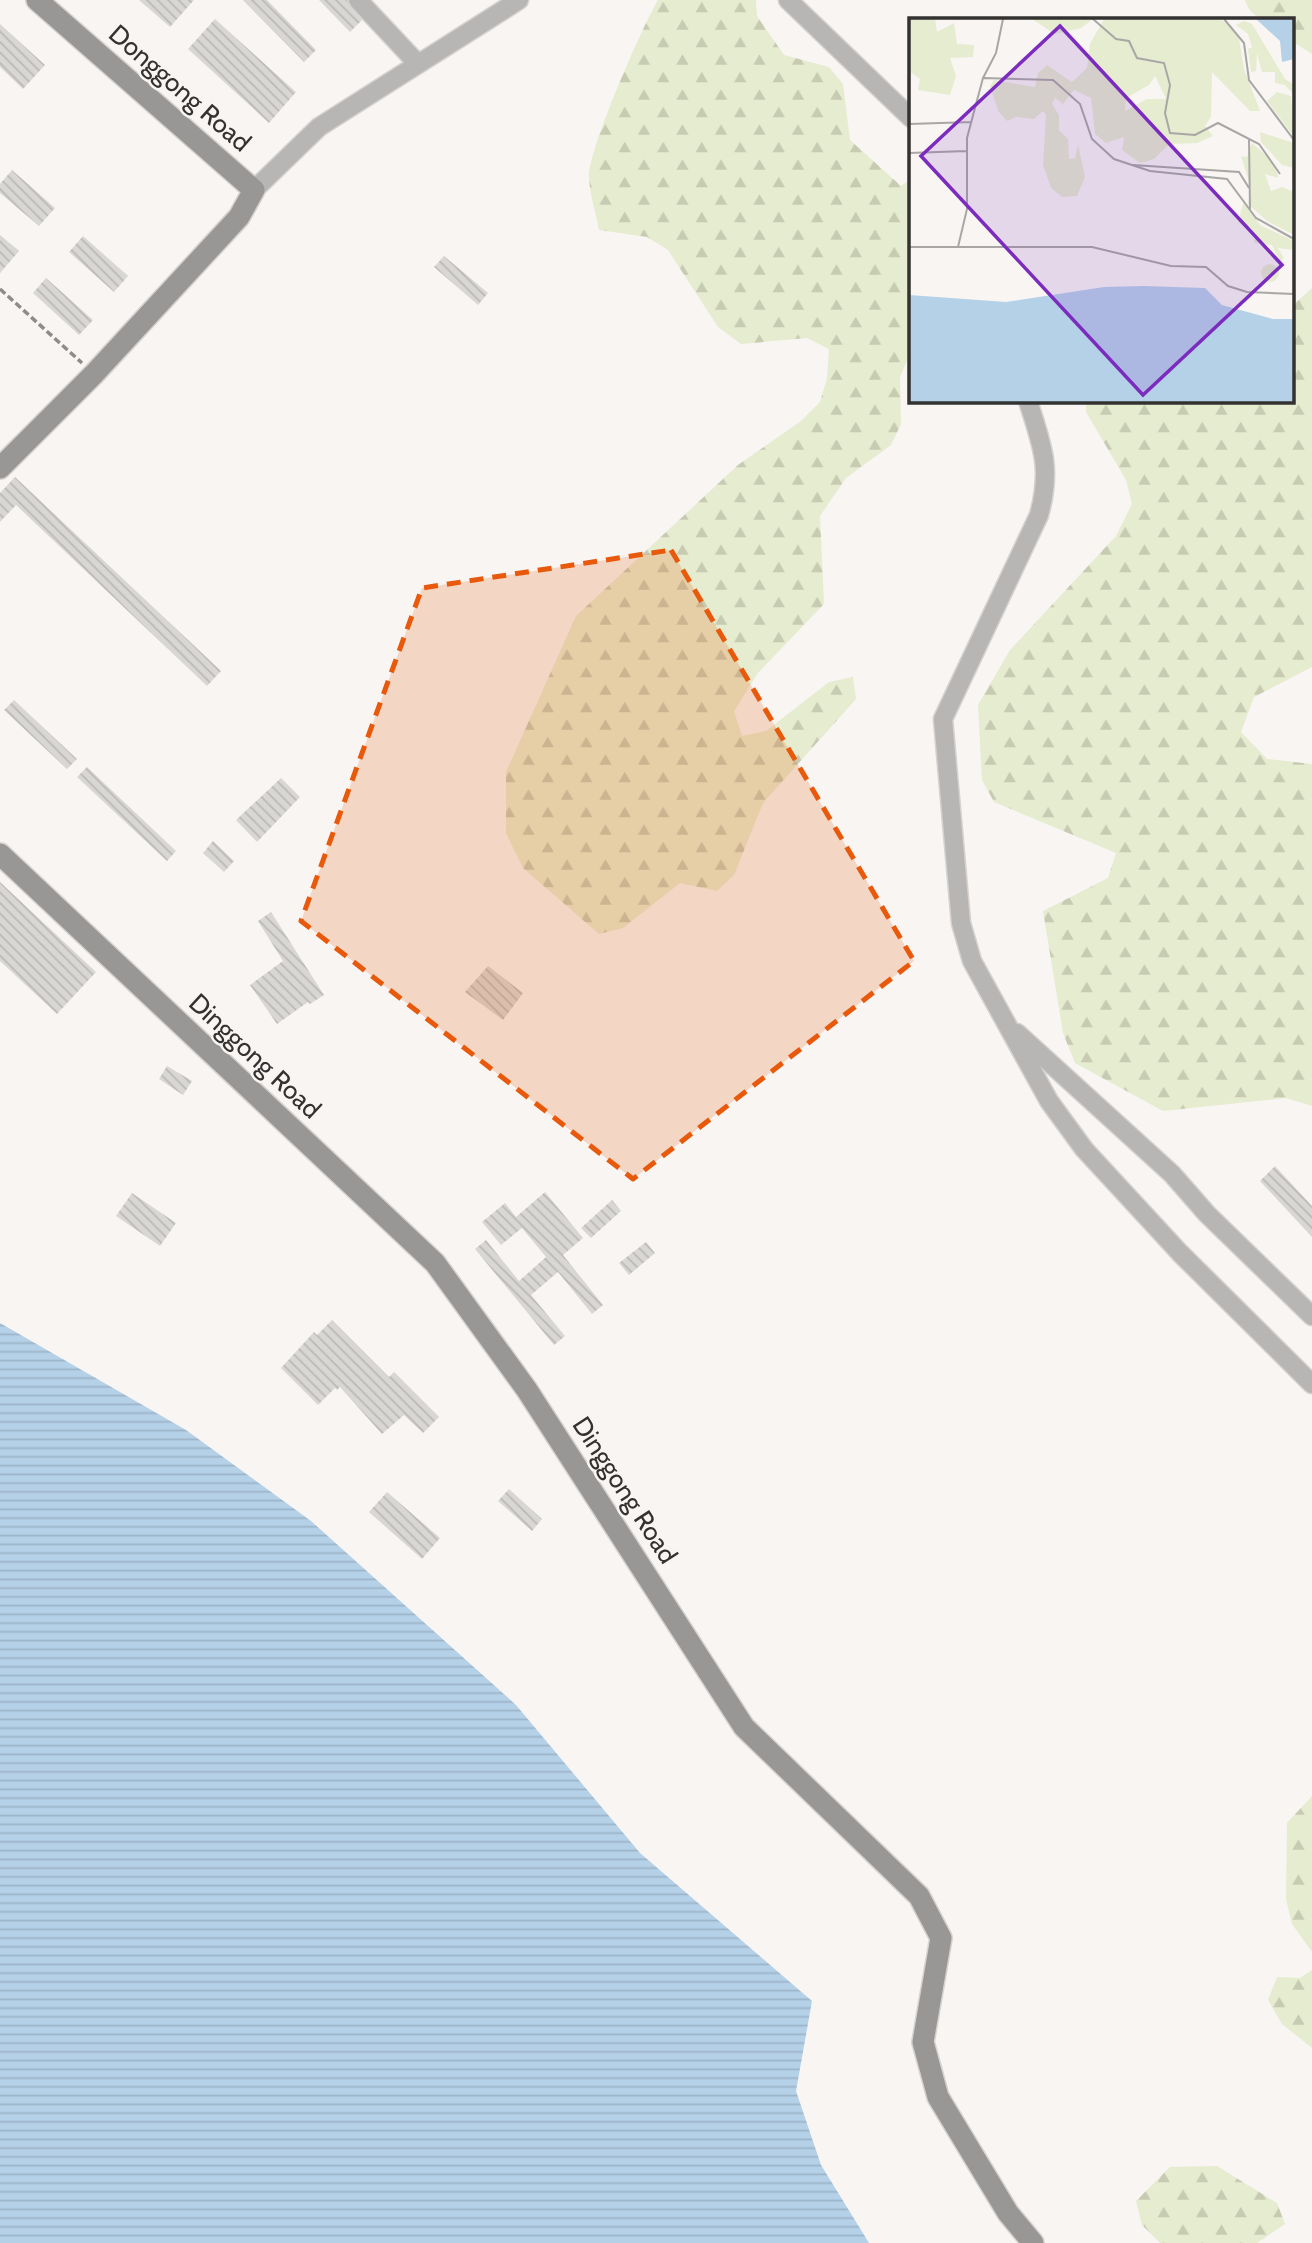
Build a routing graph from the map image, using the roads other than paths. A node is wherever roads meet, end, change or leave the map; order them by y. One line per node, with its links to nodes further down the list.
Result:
1 (37, 0): 7 (street, Donggong Road)
2 (358, 0): 5 (street)
3 (519, 0): 5 (street)
4 (788, 0): 6 (street)
5 (418, 64): 7 (street)
6 (909, 116)
7 (254, 190): 9 (street)
8 (1028, 402): 11 (street)
9 (0, 468)
10 (0, 854): 14 (street, Dinggong Road)
11 (1005, 1022): 12 (street); 13 (street)
12 (1312, 1316)
13 (1312, 1384)
14 (1033, 2243)

